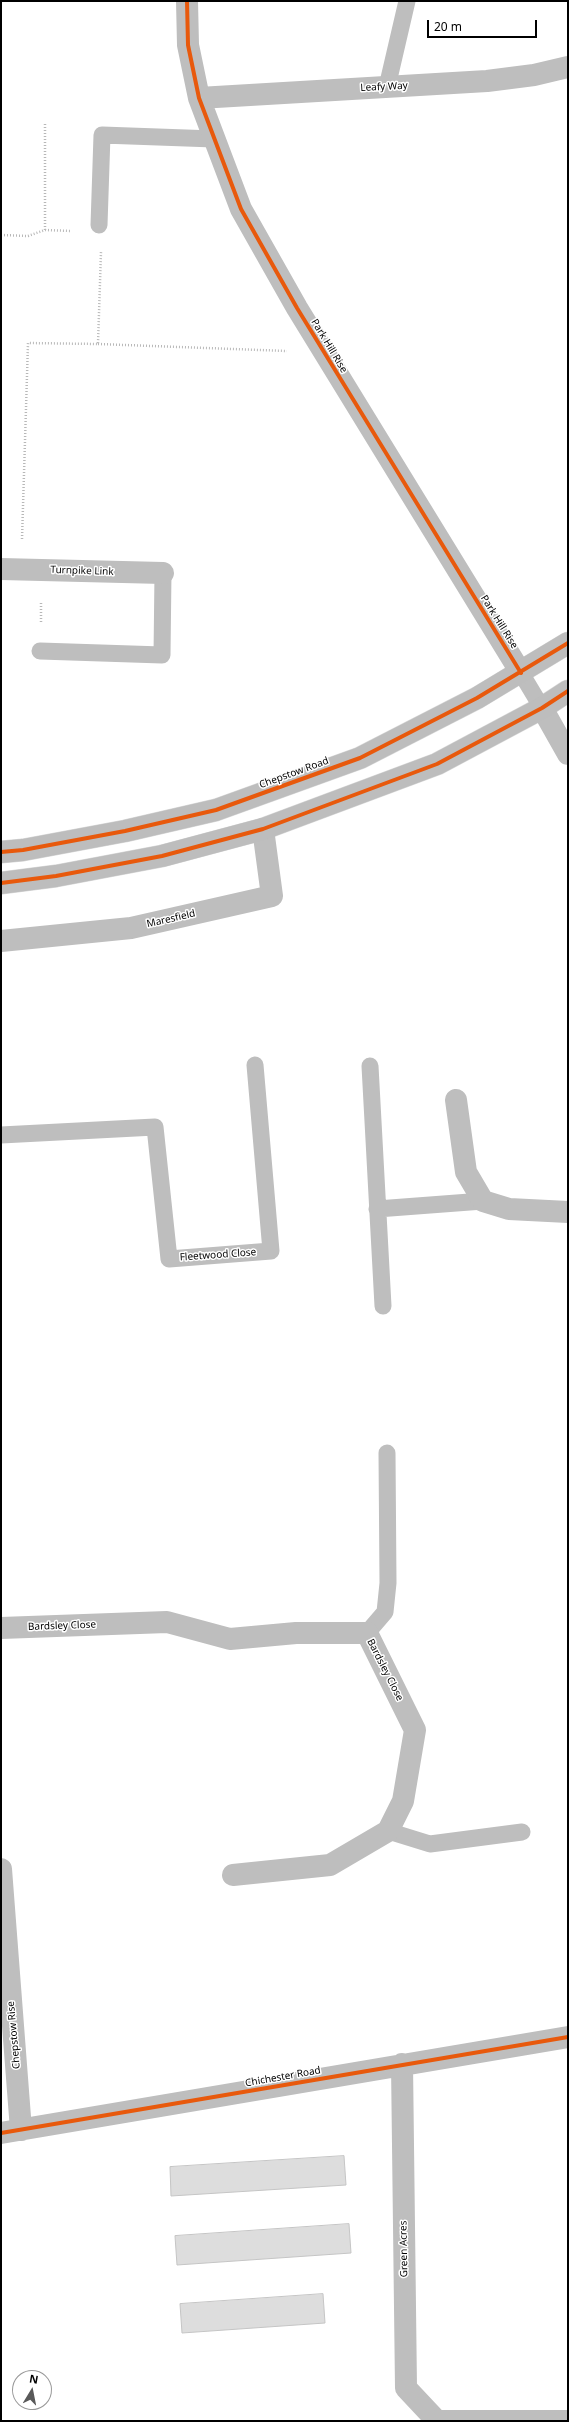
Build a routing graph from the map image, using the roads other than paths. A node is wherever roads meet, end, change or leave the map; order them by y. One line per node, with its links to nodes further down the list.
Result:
1 (187, 1): 5 (street, Park Hill Rise)
2 (407, 1): 4 (lane)
3 (568, 67): 4 (street, Leafy Way)
4 (387, 87): 5 (street, Leafy Way)
5 (199, 98): 6 (street, Park Hill Rise)
6 (214, 139): 7 (lane); 12 (street, Park Hill Rise)
7 (99, 225)
8 (21, 569): 9 (street, Turnpike Link)
9 (163, 573): 11 (lane)
10 (568, 643): 12 (highway, Chepstow Road)
11 (40, 651)
12 (521, 673): 14 (lane); 17 (highway, Chepstow Road)
13 (568, 691): 14 (highway)
14 (542, 708): 15 (street); 16 (highway)
15 (568, 754)
16 (263, 829): 18 (highway); 19 (street, Maresfield)
17 (1, 852)
18 (1, 883)
19 (1, 941)
20 (255, 1065): 23 (lane, Fleetwood Close)
21 (370, 1066): 25 (lane)
22 (456, 1100): 24 (street)
23 (1, 1135)
24 (483, 1201): 25 (lane); 26 (street)
25 (377, 1209): 27 (lane)
26 (568, 1212)
27 (383, 1306)
28 (387, 1453): 30 (lane)
29 (1, 1628): 30 (street, Bardsley Close)
30 (367, 1633): 31 (street, Bardsley Close)
31 (388, 1831): 32 (lane); 34 (street)
32 (522, 1832)
33 (1, 1875): 37 (street, Chepstow Rise)
34 (233, 1875)
35 (568, 2036): 36 (street, Chichester Road)
36 (402, 2064): 37 (street, Chichester Road); 38 (street, Green Acres)
37 (11, 2131)
38 (437, 2421)
39 (441, 2421): 40 (street)
40 (568, 2421)

